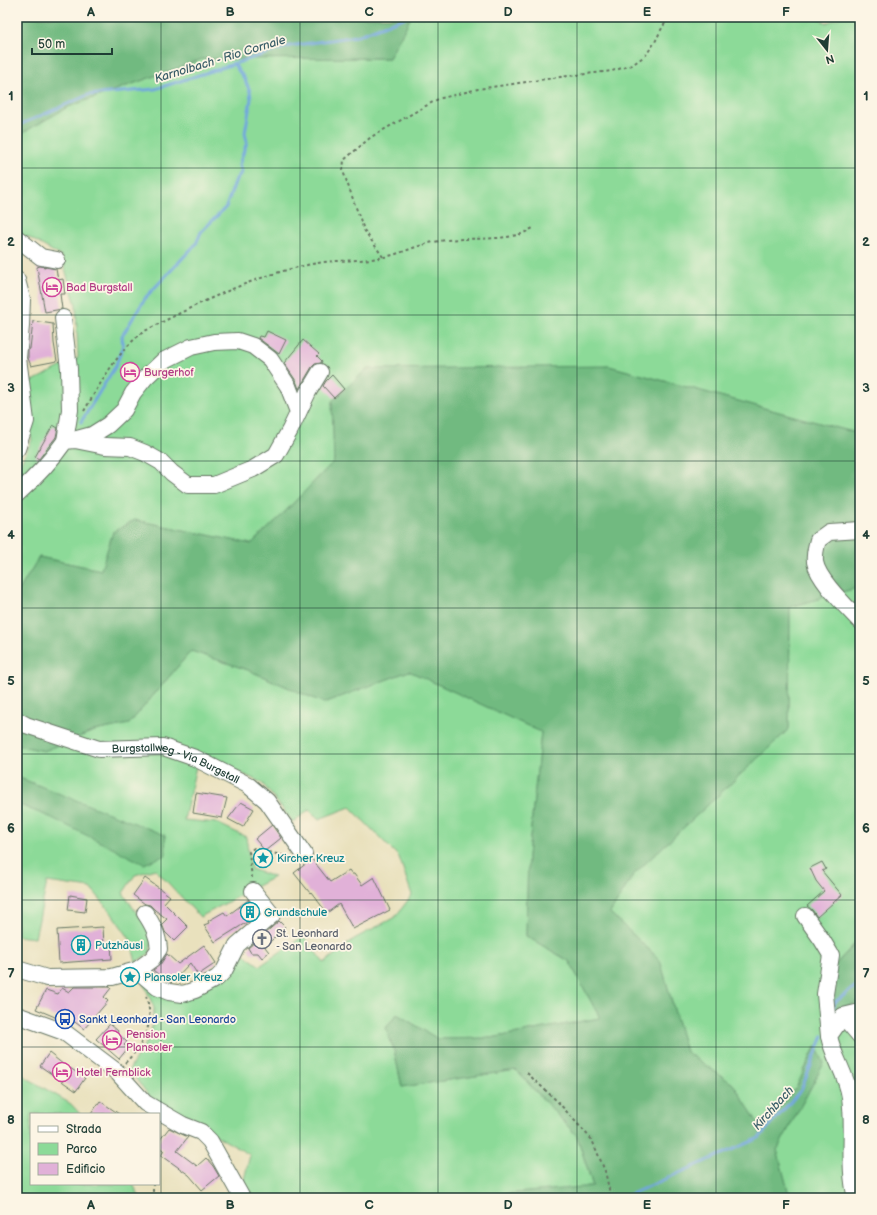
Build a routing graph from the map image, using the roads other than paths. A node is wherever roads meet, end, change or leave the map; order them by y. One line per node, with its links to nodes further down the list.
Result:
1 (17, 238): 2 (street)
2 (56, 260)
3 (17, 280): 8 (street)
4 (63, 318): 7 (street)
5 (320, 372): 6 (street)
6 (298, 412): 7 (street); 7 (street)
7 (70, 440): 9 (street)
8 (17, 449)
9 (17, 494)
10 (860, 530): 11 (street)
11 (860, 622)
12 (17, 720): 13 (street, Burgstallweg - Via Burgstall)
13 (304, 854)
14 (253, 891): 18 (street)
15 (145, 914): 18 (street)
16 (805, 916): 22 (street)
17 (17, 970): 18 (street)
18 (137, 970)
19 (860, 1012): 21 (street)
20 (17, 1015): 24 (street)
21 (843, 1016): 22 (street); 23 (street)
22 (829, 1036): 25 (street)
23 (860, 1036)
24 (242, 1198)
25 (856, 1198)

